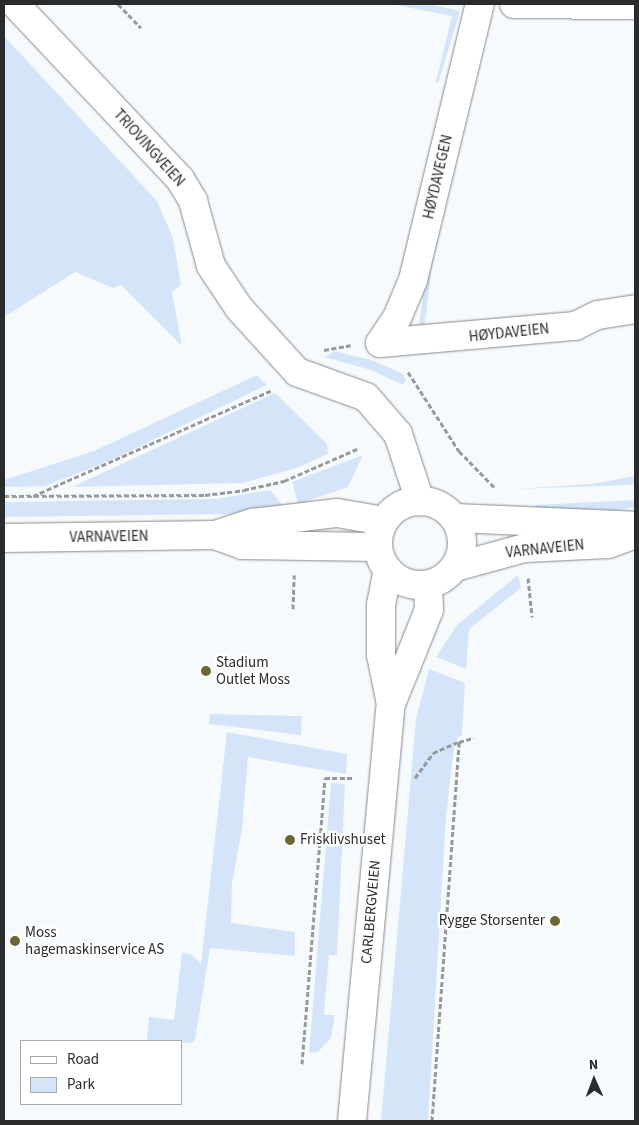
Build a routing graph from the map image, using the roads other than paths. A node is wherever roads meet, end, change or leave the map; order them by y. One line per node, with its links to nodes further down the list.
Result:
1 (15, 4): 7 (street, TRIOVINGVEIEN)
2 (480, 4): 6 (street, HØYDAVEGEN)
3 (514, 4): 4 (street)
4 (635, 5)
5 (635, 309): 6 (street, HØYDAVEIEN)
6 (380, 343)
7 (420, 501): 8 (street); 9 (street)
8 (455, 518): 10 (street, VARNAVEIEN); 15 (street)
9 (384, 521): 12 (street, VARNAVEIEN); 14 (street)
10 (635, 526)
11 (635, 534): 15 (street, VARNAVEIEN)
12 (215, 535): 13 (street, VARNAVEIEN); 14 (street, VARNAVEIEN)
13 (4, 538)
14 (383, 558): 16 (street); 17 (street, CARLBERGVEIEN)
15 (456, 567): 16 (street)
16 (428, 585): 17 (street, CARLBERGVEIEN)
17 (390, 704): 18 (street, CARLBERGVEIEN)
18 (352, 1121)

